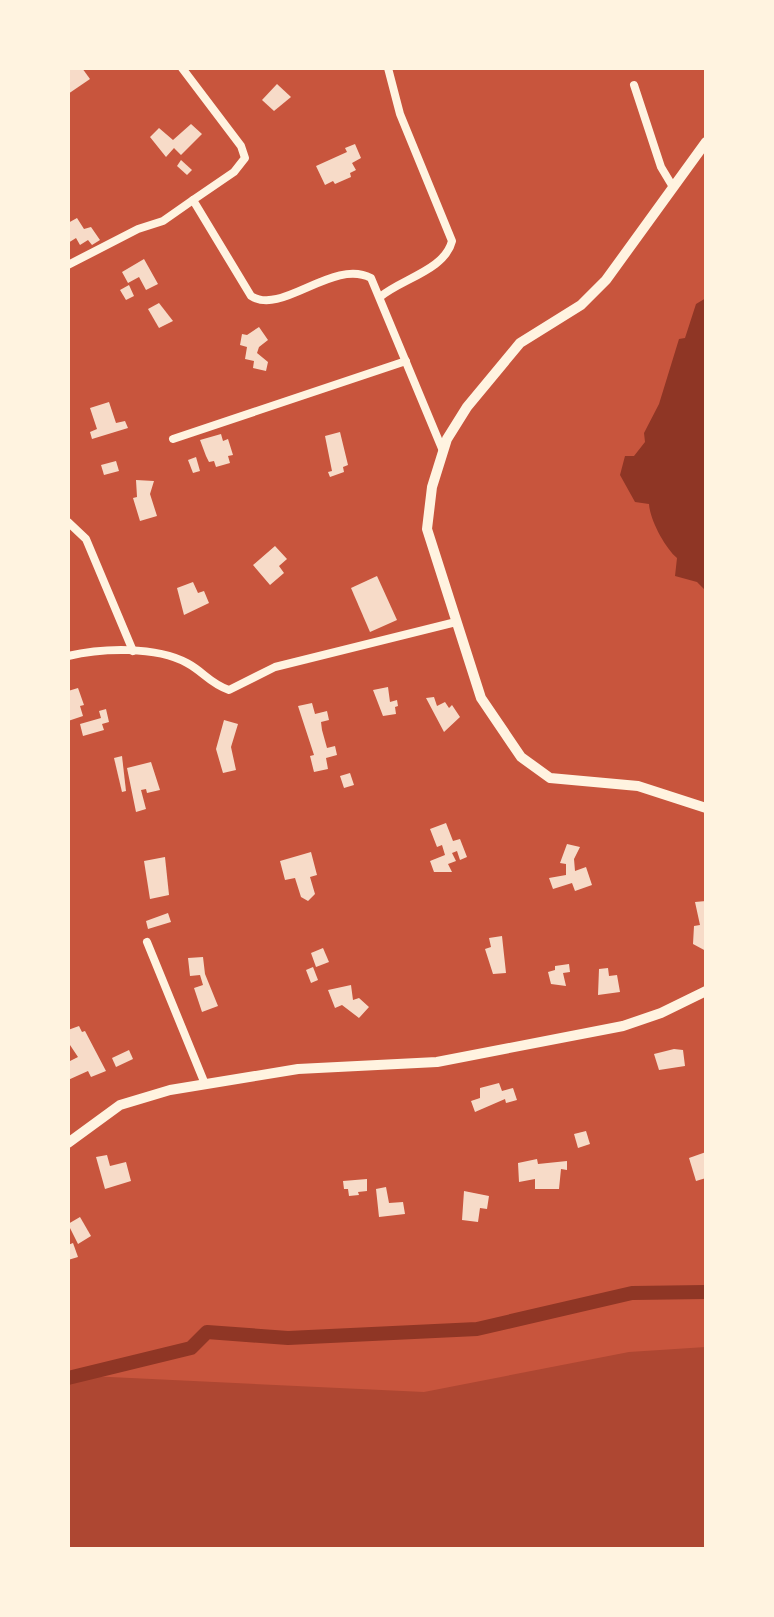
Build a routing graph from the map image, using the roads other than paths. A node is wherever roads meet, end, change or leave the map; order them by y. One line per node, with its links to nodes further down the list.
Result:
1 (182, 68): 6 (street)
2 (388, 68): 8 (street)
3 (634, 85): 5 (street)
4 (706, 142): 5 (street)
5 (673, 187): 11 (street)
6 (193, 200): 7 (street); 8 (street)
7 (68, 265)
8 (380, 297): 9 (street)
9 (406, 361): 10 (street); 11 (street)
10 (173, 439)
11 (443, 451): 13 (street)
12 (68, 522): 14 (street)
13 (456, 622): 14 (street); 16 (street)
14 (133, 651): 15 (street)
15 (68, 656)
16 (706, 808)
17 (147, 942): 19 (street)
18 (706, 991): 19 (street)
19 (205, 1084): 20 (street)
20 (69, 1139)

